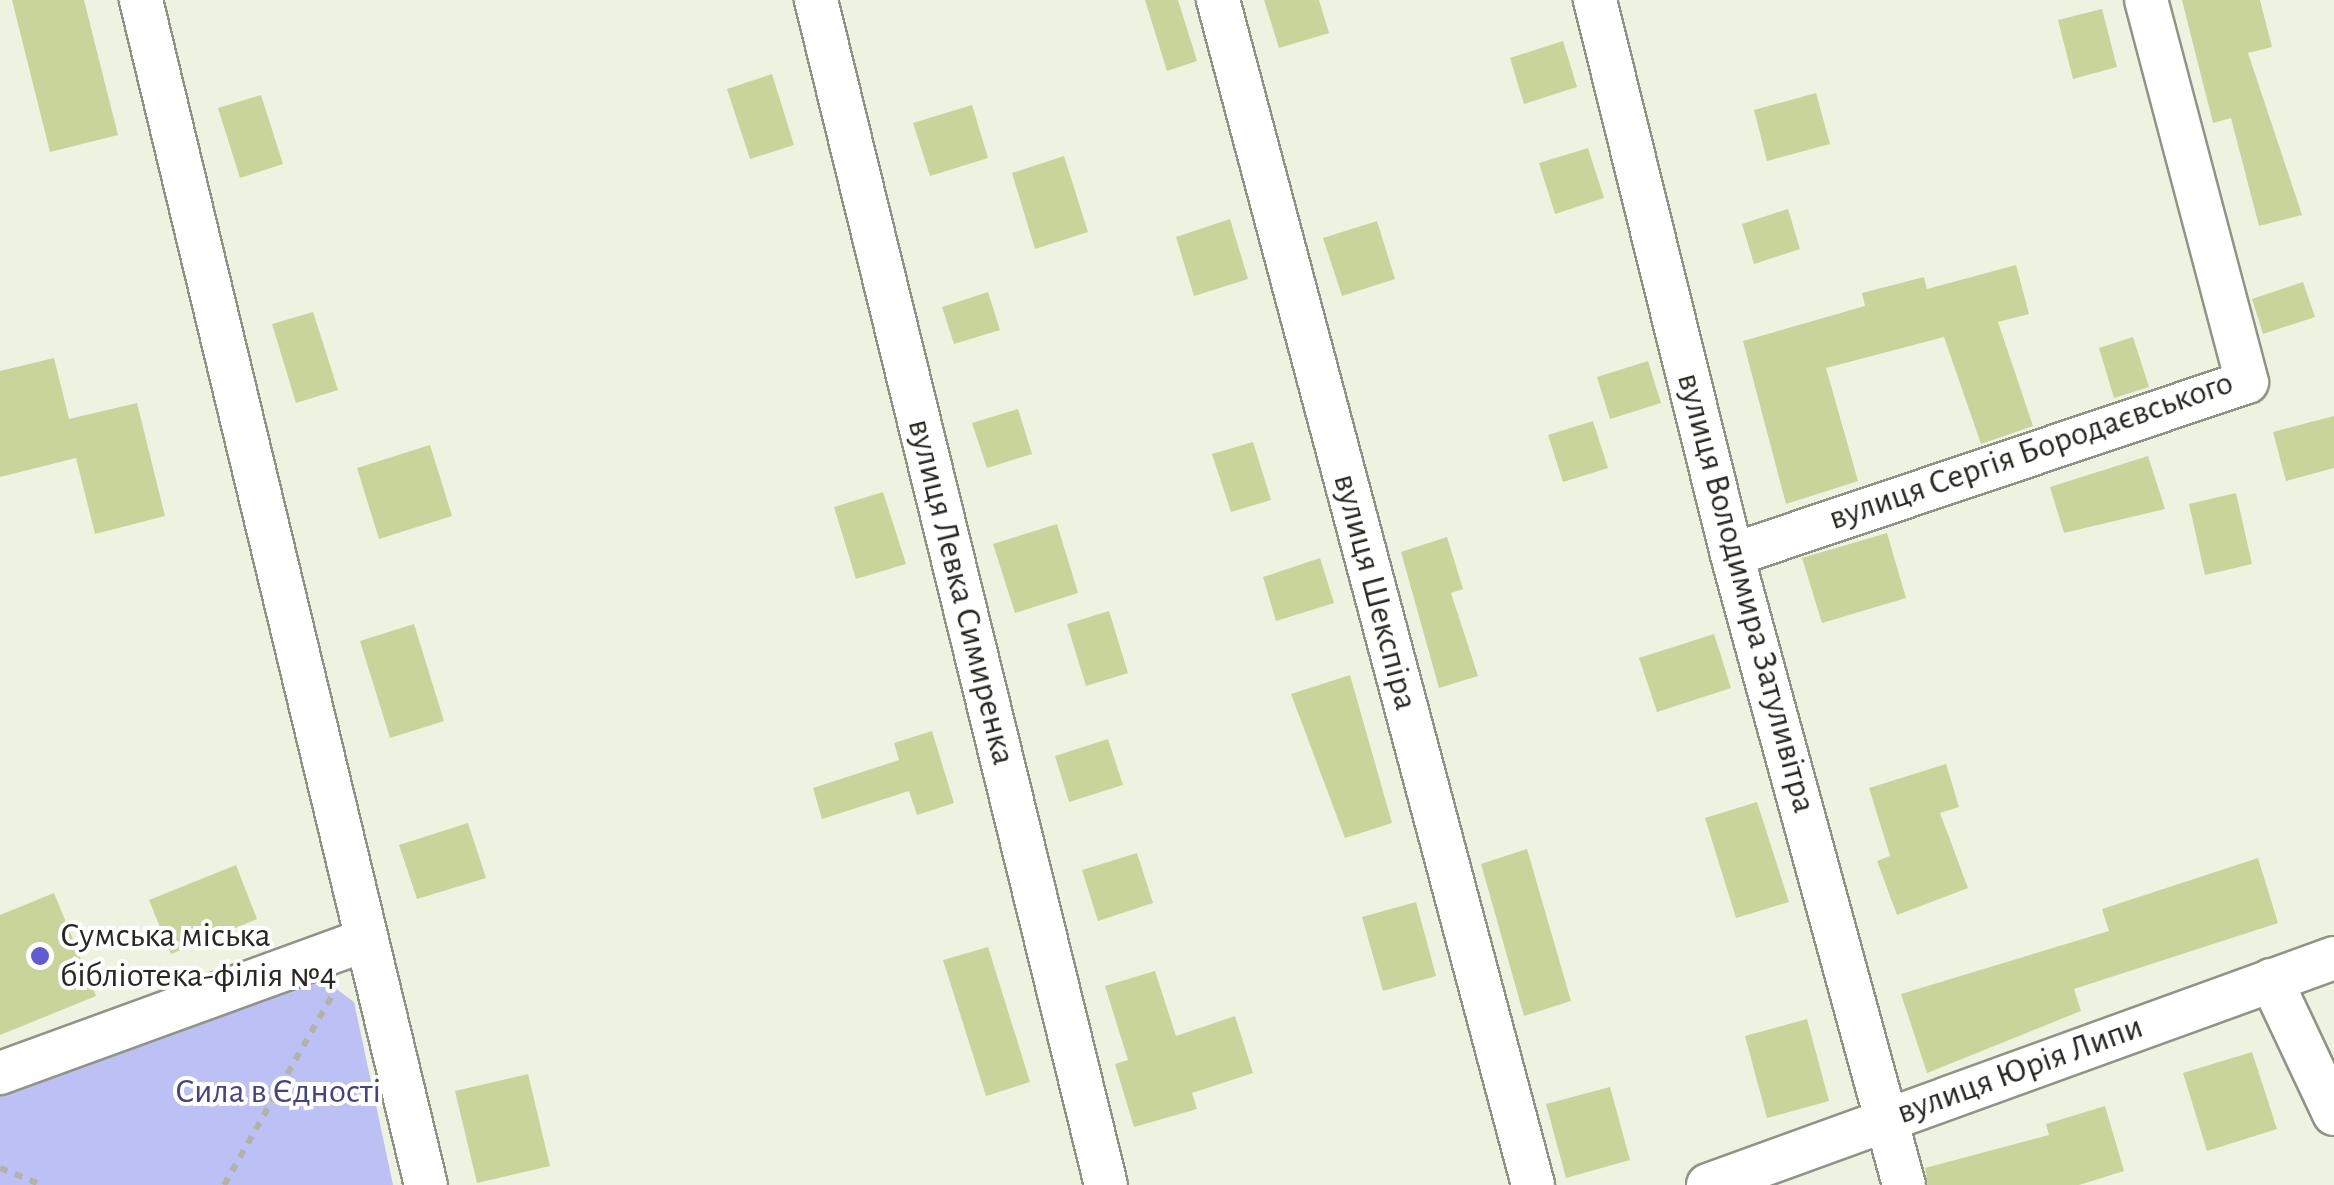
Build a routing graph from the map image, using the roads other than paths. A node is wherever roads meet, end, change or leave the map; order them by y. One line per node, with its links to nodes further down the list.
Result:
1 (141, 0): 7 (street)
2 (816, 0): 14 (street, вулиця Левка Симиренка)
3 (1218, 0): 15 (street, вулиця Шекспіра)
4 (1595, 0): 6 (street, вулиця Володимира Затуливітра)
5 (2146, 0): 6 (street, вулиця Сергія Бородаєвського)
6 (1732, 554): 12 (street, вулиця Володимира Затуливітра)
7 (363, 941): 10 (street); 13 (street)
8 (2334, 958): 9 (street, вулиця Юрія Липи)
9 (2271, 980): 11 (street); 12 (street, вулиця Юрія Липи)
10 (0, 1073)
11 (2334, 1114)
12 (1890, 1117): 16 (street, вулиця Юрія Липи); 17 (street, вулиця Володимира Затуливітра)
13 (426, 1185)
14 (1106, 1185)
15 (1533, 1185)
16 (1708, 1185)
17 (1904, 1185)

